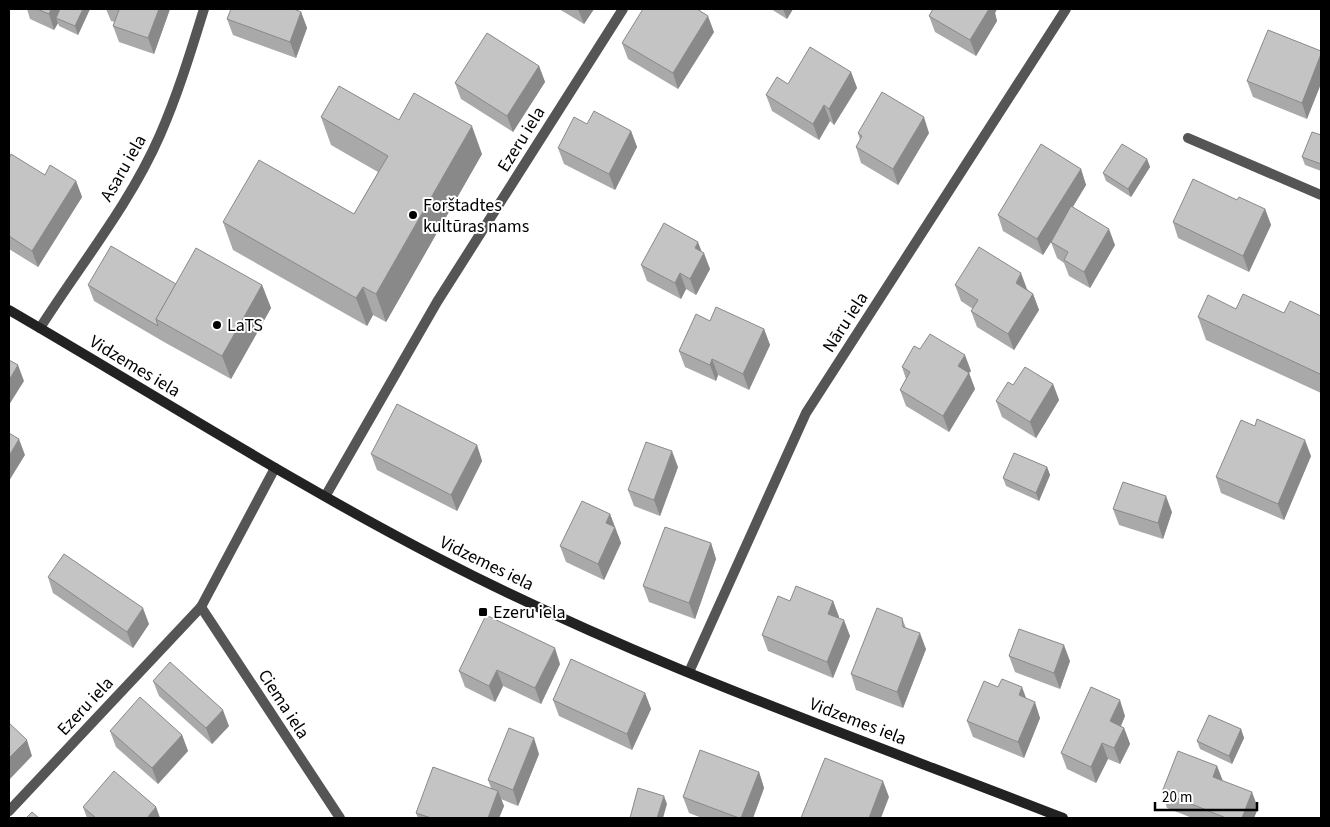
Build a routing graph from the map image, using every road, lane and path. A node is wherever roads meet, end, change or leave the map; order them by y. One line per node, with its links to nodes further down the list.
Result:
1 (204, 9): 7 (street, Asaru iela)
2 (623, 9): 9 (street, Ezeru iela)
3 (1066, 9): 11 (street, Nāru iela)
4 (1188, 138): 5 (street)
5 (1321, 195)
6 (9, 310): 7 (street, Vidzemes iela)
7 (40, 328): 8 (street, Vidzemes iela)
8 (275, 468): 9 (street, Vidzemes iela); 10 (street, Ezeru iela)
9 (326, 495): 11 (street, Vidzemes iela)
10 (201, 607): 12 (street, Ezeru iela); 13 (street, Ciema iela)
11 (688, 672): 14 (street, Vidzemes iela)
12 (9, 811)
13 (340, 818)
14 (1063, 818)

